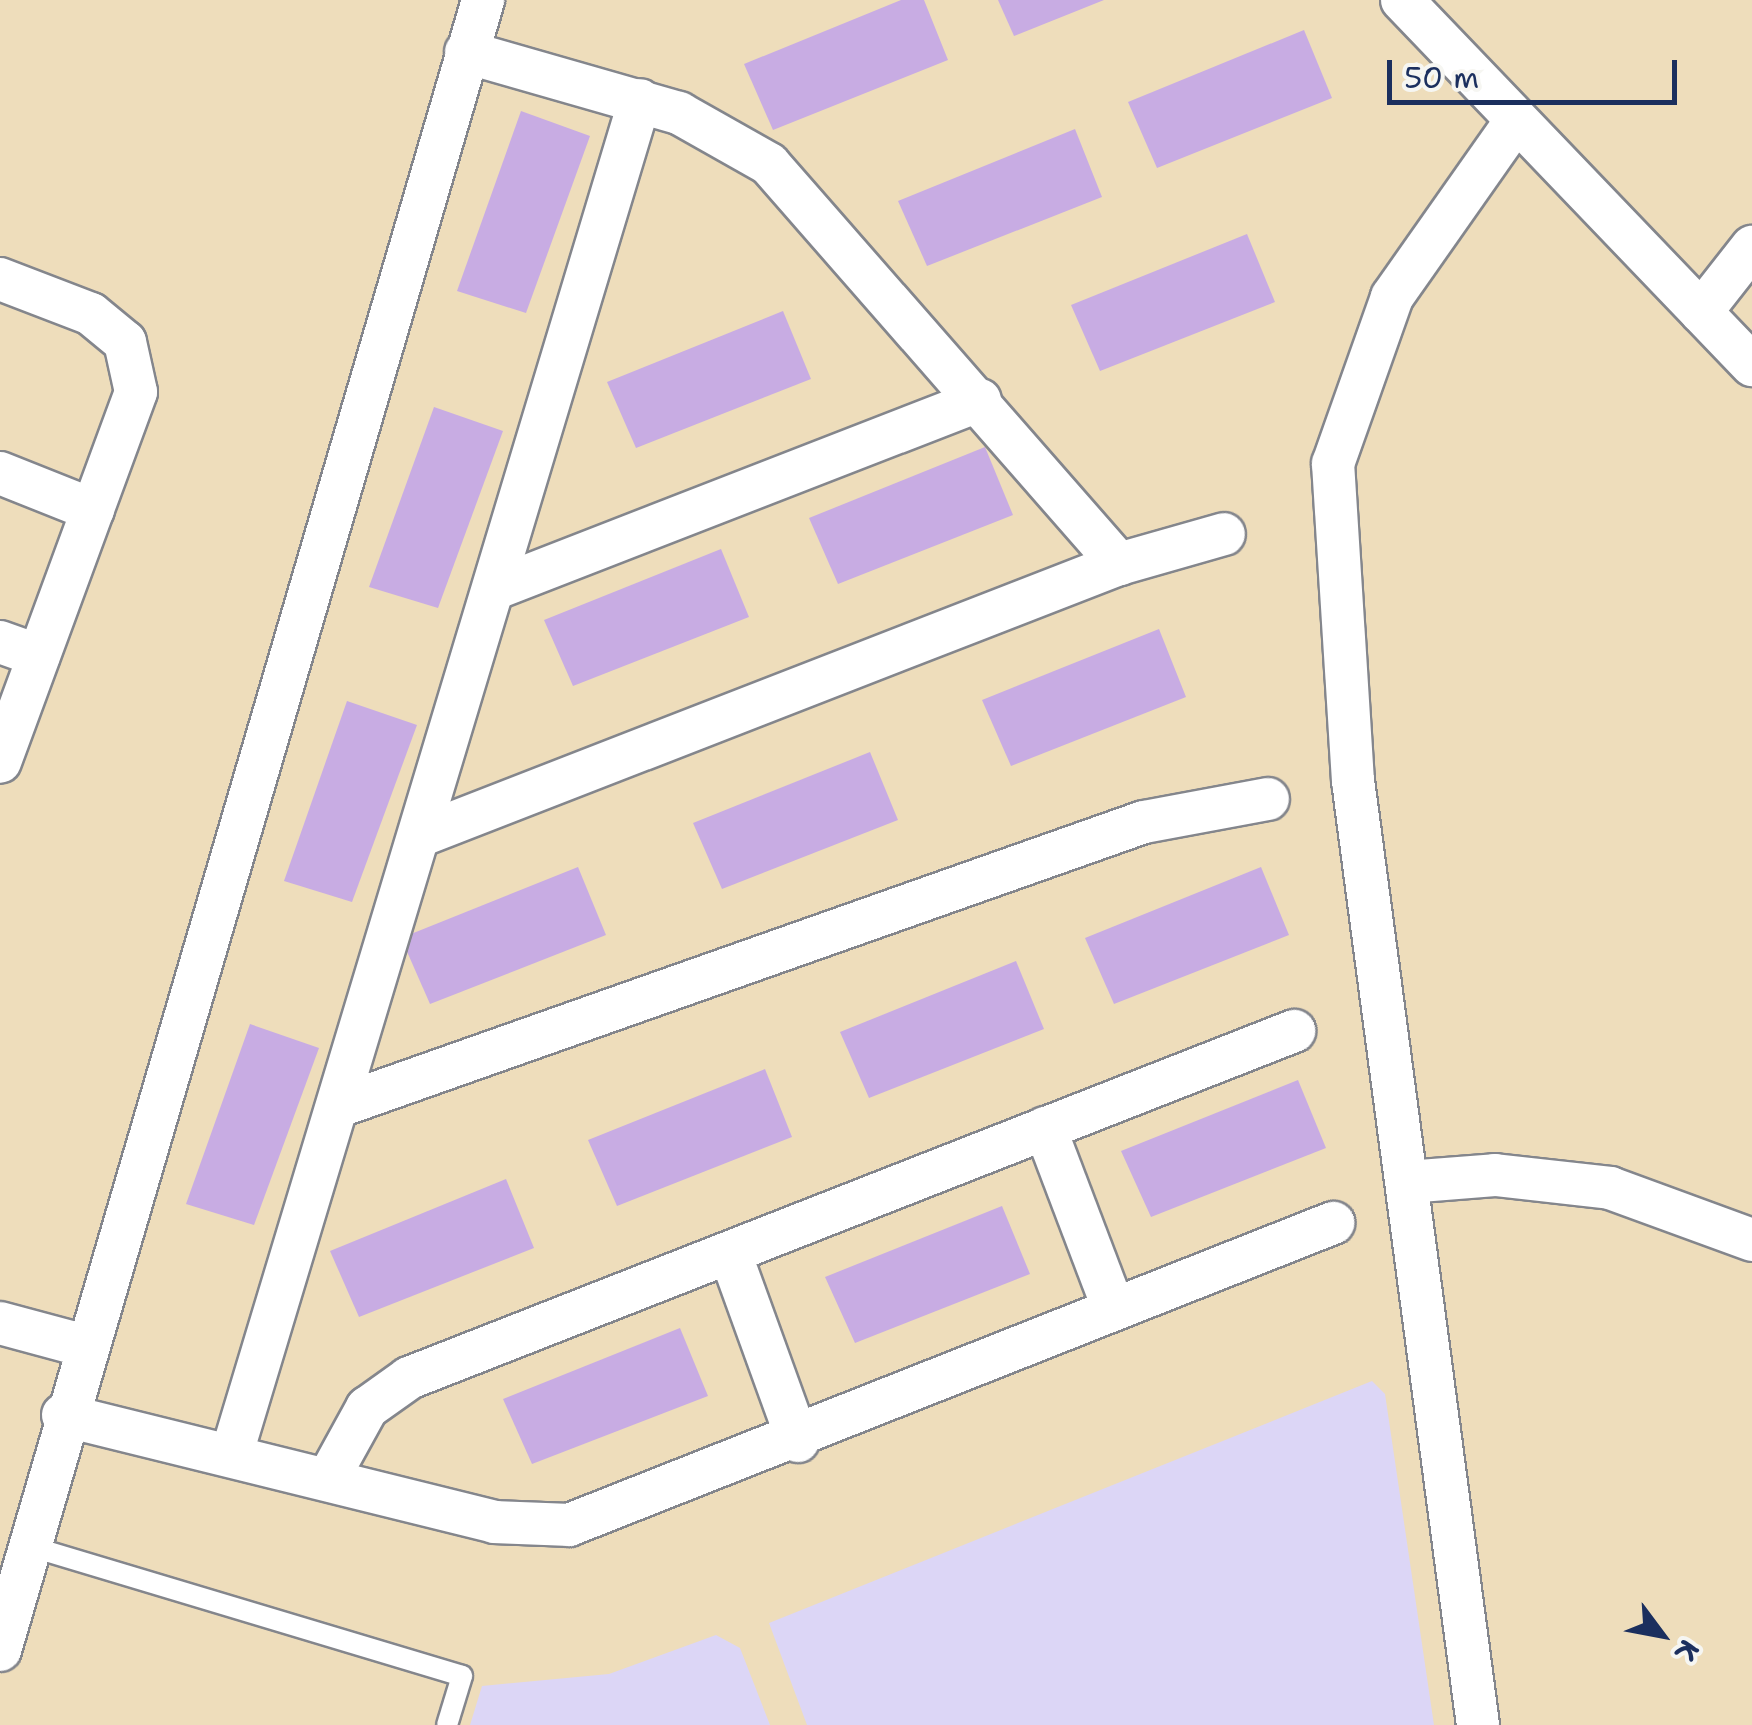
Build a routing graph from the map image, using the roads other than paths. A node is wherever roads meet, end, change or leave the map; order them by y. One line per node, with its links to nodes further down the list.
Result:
1 (483, 0): 3 (street)
2 (1402, 0): 5 (street)
3 (466, 52): 4 (street); 29 (street)
4 (640, 100): 10 (street); 15 (street)
5 (1515, 122): 8 (street); 23 (street)
6 (1752, 248): 8 (street)
7 (0, 279): 12 (street)
8 (1701, 312): 9 (street)
9 (1752, 365)
10 (980, 400): 14 (street); 15 (street)
11 (0, 474): 12 (street)
12 (92, 510): 16 (street)
13 (1224, 534): 14 (street)
14 (1118, 564): 19 (street)
15 (499, 587): 19 (street)
16 (20, 649): 17 (street)
17 (0, 762)
18 (1268, 798): 21 (street)
19 (422, 835): 21 (street)
20 (1294, 1031): 22 (street)
21 (342, 1105): 32 (street)
22 (1045, 1128): 26 (street); 27 (street)
23 (1407, 1182): 25 (street); 37 (street)
24 (1332, 1223): 27 (street)
25 (1752, 1240)
26 (730, 1252): 31 (street); 33 (street)
27 (1112, 1304): 31 (street)
28 (0, 1322): 29 (street)
29 (86, 1346): 30 (street)
30 (63, 1415): 32 (street); 34 (street)
31 (798, 1440): 33 (street)
32 (232, 1453): 33 (street)
33 (329, 1477)
34 (29, 1546): 35 (street); 36 (lane)
35 (0, 1650)
36 (447, 1725)
37 (1478, 1725)

